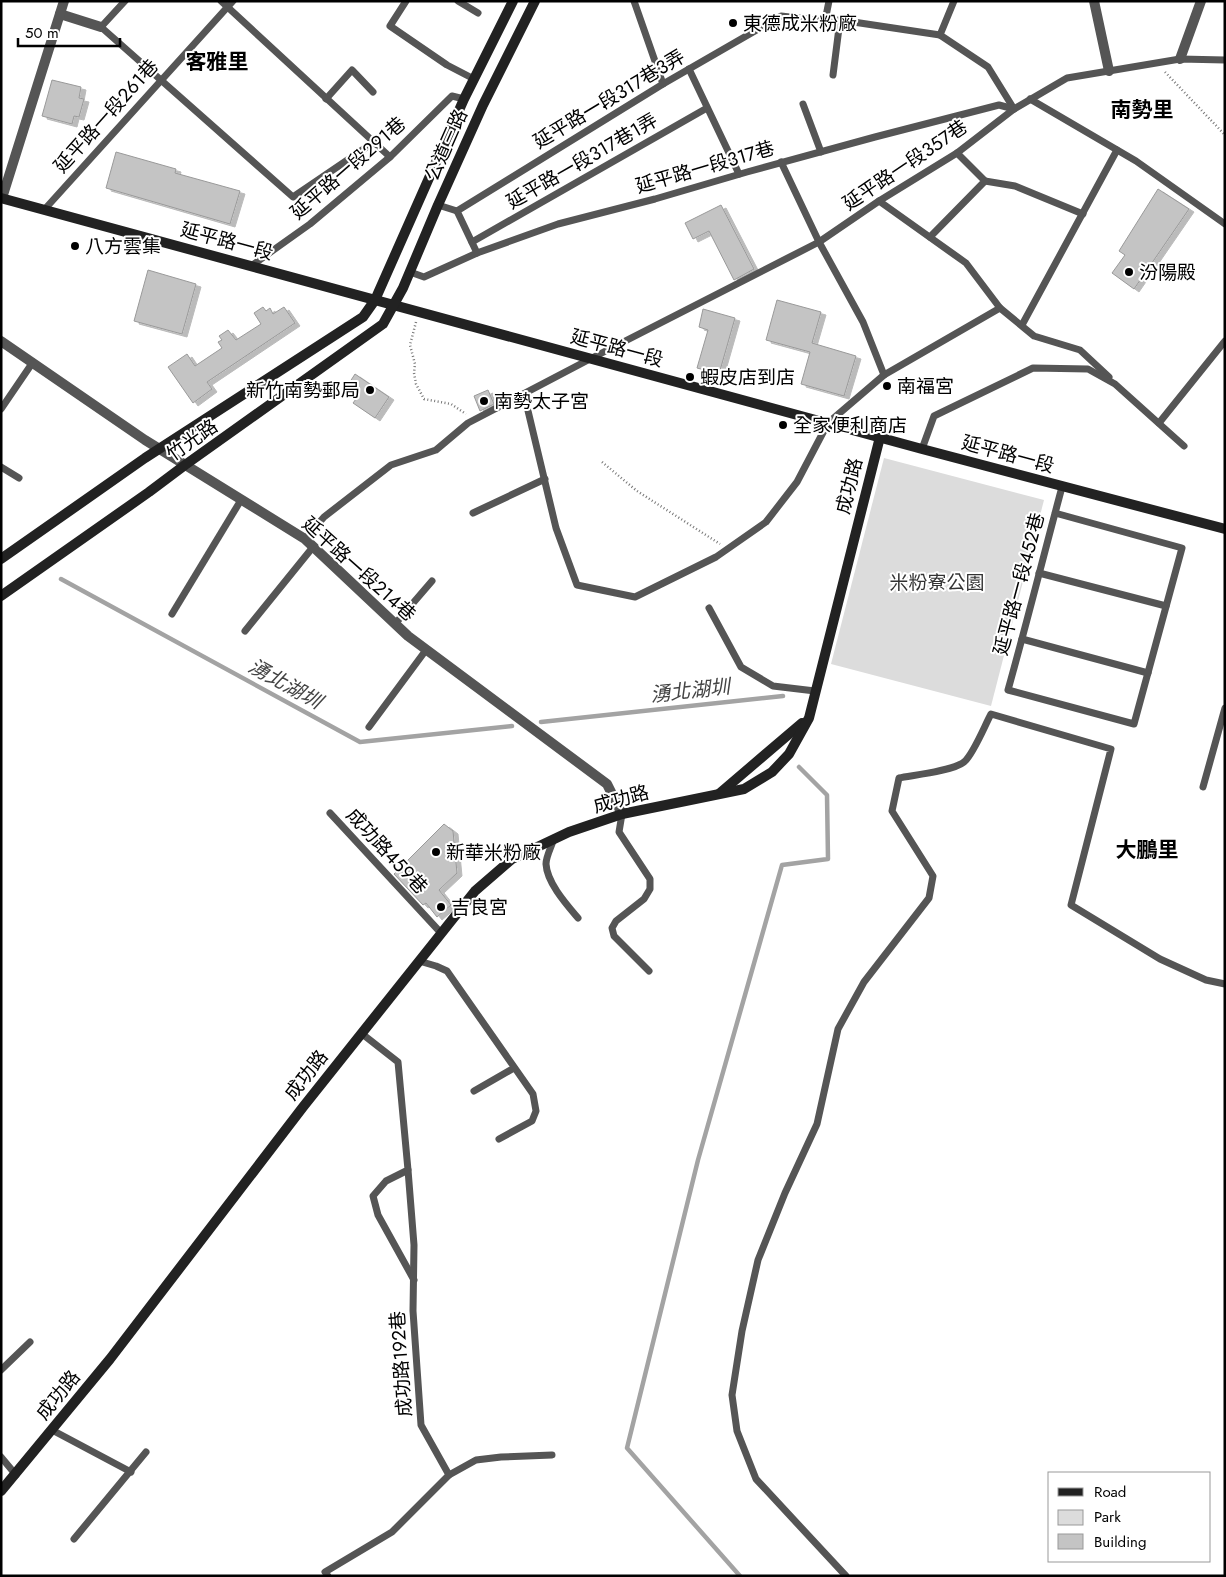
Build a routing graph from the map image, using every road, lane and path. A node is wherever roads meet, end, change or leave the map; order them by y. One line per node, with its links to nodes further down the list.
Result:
1 (64, 1): 15 (street)
2 (125, 1): 19 (lane)
3 (221, 1): 14 (lane)
4 (233, 1): 14 (lane, 延平路一段261巷)
5 (458, 1): 16 (lane)
6 (513, 1): 27 (street, 公道三路)
7 (535, 1): 48 (street, 公道三路)
8 (634, 1): 29 (lane)
9 (829, 1): 18 (lane)
10 (954, 1): 20 (lane)
11 (1094, 1): 25 (street)
12 (1201, 1): 21 (street)
13 (402, 2): 27 (lane)
14 (227, 8): 28 (lane, 延平路一段261巷); 31 (lane)
15 (60, 14): 19 (street); 46 (street)
16 (478, 14)
17 (840, 20): 18 (lane, 延平路一段317巷3弄); 20 (lane, 延平路一段317巷3弄); 26 (lane)
18 (825, 21): 24 (lane, 延平路一段317巷3弄)
19 (101, 27): 28 (lane)
20 (940, 35): 36 (lane)
21 (1180, 59): 22 (lane); 23 (lane)
22 (1225, 60)
23 (1157, 64): 25 (lane); 37 (path)
24 (689, 69): 29 (lane, 延平路一段317巷3弄); 35 (lane)
25 (1108, 71): 33 (lane)
26 (833, 75)
27 (474, 79): 32 (street, 公道三路)
28 (160, 81): 38 (lane); 49 (lane, 延平路一段261巷)
29 (663, 84): 50 (lane, 延平路一段317巷3弄)
30 (373, 92): 31 (lane)
31 (326, 99): 38 (lane)
32 (464, 99): 42 (lane, 延平路一段291巷); 59 (street, 公道三路)
33 (1030, 99): 36 (lane, 延平路一段357巷); 39 (lane)
34 (803, 104): 40 (lane)
35 (707, 108): 44 (lane); 54 (lane, 延平路一段317巷1弄)
36 (1014, 109): 40 (lane, 延平路一段317巷); 41 (lane, 延平路一段357巷)
37 (1225, 135)
38 (374, 142): 42 (lane)
39 (1117, 150): 51 (lane); 52 (lane)
40 (821, 152): 43 (lane, 延平路一段317巷)
41 (957, 153): 45 (lane); 47 (lane, 延平路一段357巷)
42 (390, 157): 57 (lane, 延平路一段291巷)
43 (782, 162): 44 (lane, 延平路一段317巷); 55 (lane)
44 (739, 174): 56 (lane, 延平路一段317巷)
45 (985, 181): 51 (lane); 53 (lane)
46 (1, 198): 49 (street, 延平路一段)
47 (879, 201): 53 (lane); 55 (lane, 延平路一段357巷)
48 (438, 204): 50 (lane); 58 (street, 公道三路)
49 (44, 210): 57 (street, 延平路一段)
50 (458, 211): 54 (lane)
51 (1083, 214): 63 (lane)
52 (1225, 224)
53 (930, 237): 61 (lane)
54 (472, 242): 56 (lane)
55 (819, 242): 66 (lane, 延平路一段357巷); 68 (lane)
56 (477, 252): 58 (lane, 延平路一段317巷)
57 (251, 266): 59 (street, 延平路一段)
58 (410, 272): 60 (street, 公道三路)
59 (375, 300): 60 (street, 延平路一段); 77 (street, 竹光路)
60 (394, 305): 62 (street, 延平路一段); 80 (street, 竹光路)
61 (1000, 308): 63 (lane); 68 (lane)
62 (420, 312): 66 (street, 延平路一段); 72 (path)
63 (1022, 325): 69 (lane)
64 (1, 341): 67 (street, 延平路一段214巷)
65 (1225, 341): 74 (lane)
66 (590, 359): 70 (lane, 延平路一段357巷); 73 (street, 延平路一段)
67 (33, 362): 71 (lane); 77 (street, 延平路一段214巷)
68 (884, 375): 73 (lane)
69 (1115, 384): 74 (lane); 78 (lane)
70 (524, 394): 72 (lane, 延平路一段357巷); 83 (lane)
71 (1, 409)
72 (472, 421): 89 (lane, 延平路一段357巷)
73 (828, 423): 75 (street, 延平路一段); 91 (lane)
74 (1159, 423): 76 (lane)
75 (880, 437): 78 (street, 延平路一段); 104 (street, 成功路)
76 (1184, 446)
77 (160, 449): 80 (street, 延平路一段214巷); 92 (street, 竹光路)
78 (922, 449): 84 (street, 延平路一段)
79 (602, 462): 91 (path)
80 (185, 465): 85 (street, 延平路一段214巷); 95 (street, 竹光路)
81 (1, 468): 82 (lane)
82 (19, 478)
83 (545, 479): 86 (lane); 91 (lane)
84 (1062, 487): 87 (lane, 延平路一段452巷); 88 (street, 延平路一段)
85 (241, 500): 89 (street, 延平路一段214巷); 98 (lane)
86 (473, 513)
87 (1055, 513): 93 (lane, 延平路一段452巷); 96 (lane)
88 (1225, 529)
89 (305, 540): 90 (street, 延平路一段214巷)
90 (313, 547): 99 (street, 延平路一段214巷); 100 (lane)
91 (727, 549)
92 (1, 559)
93 (1039, 573): 96 (lane); 101 (lane, 延平路一段452巷)
94 (432, 581): 99 (lane)
95 (1, 596)
96 (1166, 606): 103 (lane)
97 (709, 608): 104 (lane)
98 (172, 614)
99 (395, 624): 102 (street, 延平路一段214巷)
100 (245, 630)
101 (1022, 639): 103 (lane); 103 (lane, 延平路一段452巷)
102 (426, 650): 107 (lane); 111 (street, 延平路一段214巷)
103 (1148, 673)
104 (815, 691): 106 (street, 成功路)
105 (1225, 708): 108 (lane)
106 (809, 718): 109 (street, 成功路); 109 (street, 成功路)
107 (369, 727)
108 (1203, 787)
109 (719, 794): 111 (street, 成功路)
110 (330, 813): 114 (lane, 成功路459巷)
111 (622, 814): 112 (street, 成功路); 116 (lane)
112 (554, 838): 113 (lane); 114 (street, 成功路)
113 (578, 918)
114 (441, 933): 115 (street, 成功路)
115 (419, 961): 118 (street, 成功路); 119 (lane)
116 (649, 971)
117 (1225, 984): 136 (lane)
118 (361, 1033): 122 (lane, 成功路192巷); 126 (street, 成功路)
119 (514, 1068): 120 (lane); 121 (lane)
120 (474, 1091)
121 (498, 1139)
122 (408, 1170): 123 (lane, 成功路192巷); 123 (lane)
123 (414, 1280): 132 (lane, 成功路192巷)
124 (30, 1342): 125 (lane)
125 (1, 1370)
126 (52, 1430): 130 (lane); 131 (street, 成功路)
127 (146, 1452): 130 (lane)
128 (552, 1456): 132 (lane)
129 (1, 1457): 131 (lane)
130 (131, 1472): 134 (lane)
131 (16, 1475): 133 (street, 成功路)
132 (449, 1475): 135 (lane)
133 (1, 1491)
134 (74, 1539)
135 (328, 1576)
136 (846, 1576)

